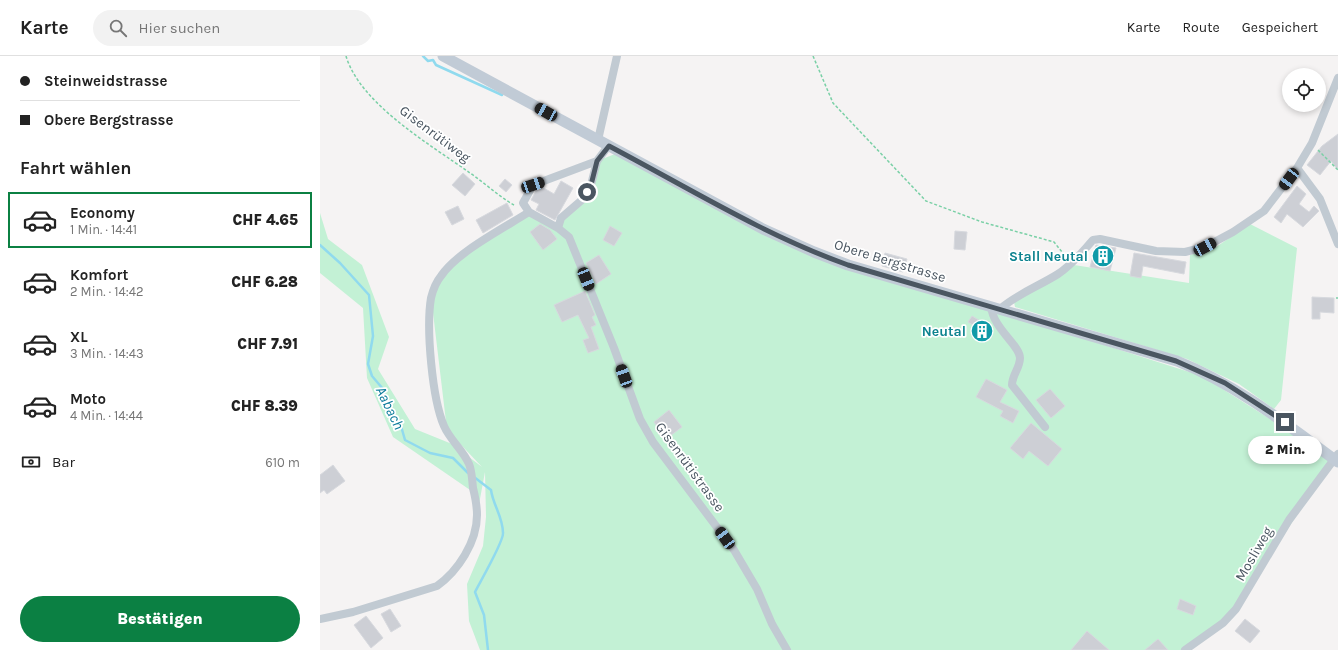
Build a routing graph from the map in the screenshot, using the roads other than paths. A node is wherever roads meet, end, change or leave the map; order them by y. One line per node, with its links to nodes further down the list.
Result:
1 (443, 56): 4 (main road, Obere Bergstrasse)
2 (618, 56): 4 (street)
3 (1338, 78): 7 (street)
4 (598, 140): 5 (main road, Obere Bergstrasse)
5 (609, 146): 6 (street); 11 (main road, Obere Bergstrasse)
6 (597, 161): 8 (street); 9 (street)
7 (1297, 168): 10 (street); 11 (street)
8 (529, 212): 9 (street, Gisenrütistrasse); 14 (street)
9 (558, 228): 15 (street, Gisenrütistrasse)
10 (1338, 244)
11 (995, 308): 12 (street); 13 (main road, Obere Bergstrasse)
12 (1045, 427)
13 (1336, 459): 16 (street, Mosliweg)
14 (320, 620)
15 (787, 650)
16 (1185, 650)

